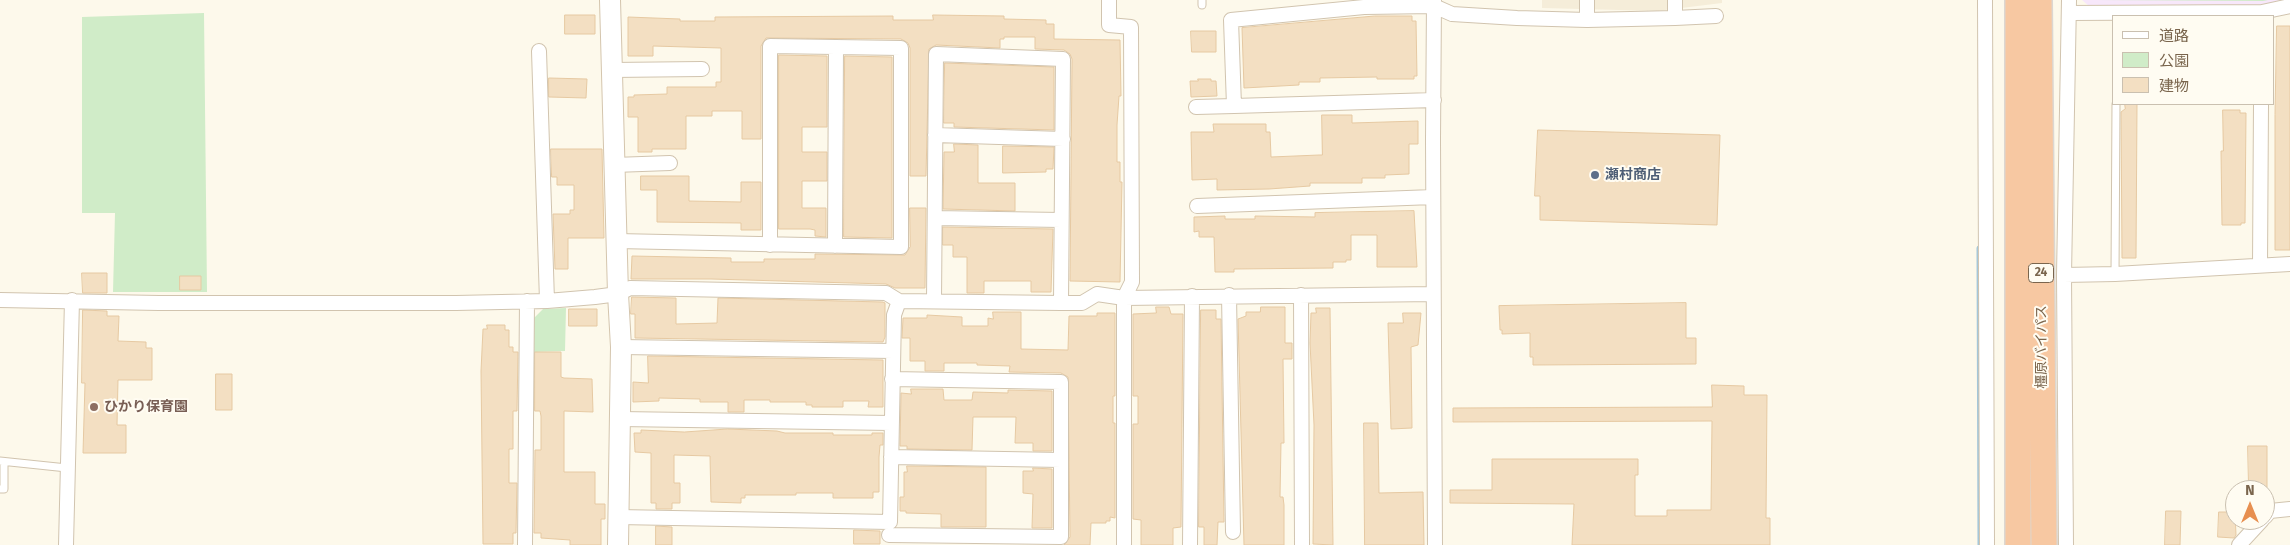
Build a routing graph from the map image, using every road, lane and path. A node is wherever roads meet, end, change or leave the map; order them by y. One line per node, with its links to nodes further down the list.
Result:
1 (610, 0): 19 (street)
2 (1109, 0): 45 (street)
3 (1588, 0): 15 (street)
4 (1675, 0): 14 (street)
5 (1985, 0): 76 (street)
6 (2018, 0): 77 (highway, 橿原バイパス / 24)
7 (2039, 0): 78 (highway, 橿原バイパス / 24)
8 (1434, 3): 15 (street); 20 (street); 23 (street)
9 (2290, 6): 11 (street)
10 (2069, 7): 12 (street); 39 (street)
11 (2262, 14): 12 (street)
12 (2116, 15)
13 (1716, 16): 14 (street)
14 (1675, 18): 15 (street)
15 (1587, 20)
16 (836, 47): 34 (street); 35 (street); 35 (street)
17 (539, 51): 49 (street)
18 (702, 69): 19 (street)
19 (612, 70): 28 (street)
20 (1434, 100): 23 (street); 29 (street)
21 (2116, 105): 38 (lane)
22 (2261, 105): 36 (street)
23 (1234, 106): 24 (street)
24 (1196, 107)
25 (935, 135): 26 (street); 26 (street); 31 (street)
26 (1062, 139): 32 (street)
27 (670, 163): 28 (street)
28 (614, 165): 33 (street)
29 (1433, 197): 30 (street); 41 (street)
30 (1197, 206)
31 (935, 218): 32 (street); 51 (street)
32 (1061, 220): 52 (street)
33 (617, 241): 34 (street); 40 (street)
34 (770, 244): 35 (street)
35 (835, 246)
36 (2260, 264): 37 (street); 38 (street)
37 (2290, 264)
38 (2115, 274): 39 (street)
39 (2064, 275): 79 (street)
40 (618, 294): 49 (street); 50 (street); 53 (street)
41 (1433, 294): 43 (street); 75 (street)
42 (1229, 295): 43 (street); 44 (street); 67 (street)
43 (1301, 295): 74 (street)
44 (1192, 296): 45 (street); 73 (street)
45 (1124, 298): 52 (street); 69 (street)
46 (0, 300): 47 (street)
47 (72, 300): 48 (street); 61 (street)
48 (527, 301): 49 (street); 71 (street)
49 (547, 301)
50 (899, 301): 51 (street); 54 (street)
51 (934, 301): 52 (street)
52 (1061, 303)
53 (621, 347): 54 (street); 56 (street)
54 (893, 351): 55 (street)
55 (892, 379): 57 (street); 59 (street)
56 (620, 419): 57 (street); 65 (street)
57 (892, 423): 58 (street)
58 (892, 456): 59 (street); 68 (street)
59 (1061, 460): 68 (street)
60 (2, 462): 61 (lane); 62 (lane)
61 (67, 468): 70 (street)
62 (0, 489)
63 (2290, 509): 64 (street)
64 (2275, 510)
65 (618, 517): 68 (street); 72 (street)
66 (2252, 530): 80 (street)
67 (1232, 532)
68 (890, 534)
69 (1124, 544)
70 (66, 545)
71 (524, 545)
72 (618, 545)
73 (1190, 545)
74 (1302, 545)
75 (1435, 545)
76 (1988, 545)
77 (2018, 545)
78 (2044, 545)
79 (2066, 545)
80 (2238, 545)

